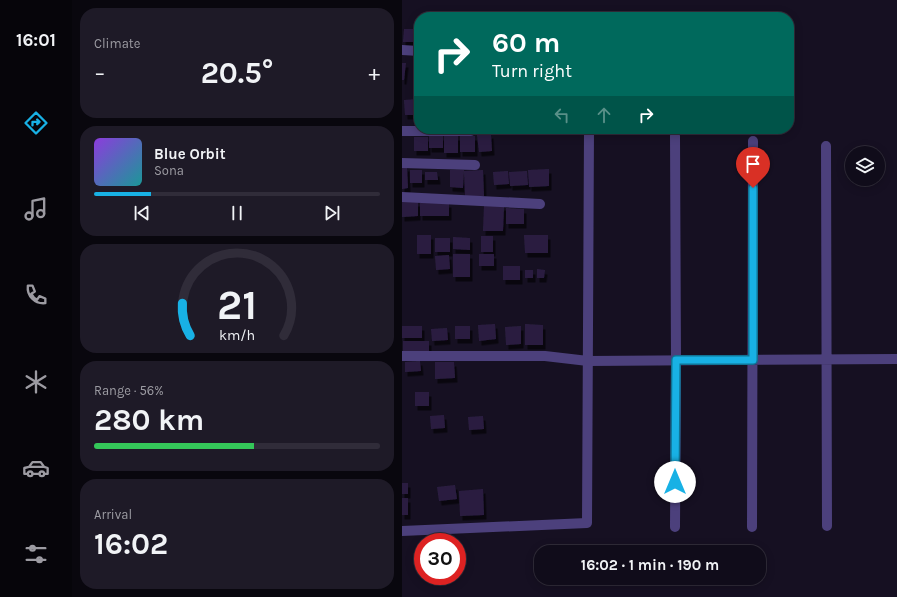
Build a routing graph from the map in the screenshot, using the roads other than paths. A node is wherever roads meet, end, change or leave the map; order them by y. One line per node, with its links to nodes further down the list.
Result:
1 (402, 50): 2 (street)
2 (414, 51)
3 (402, 132): 4 (street)
4 (414, 132)
5 (589, 134): 18 (street)
6 (674, 136): 16 (street)
7 (753, 141): 17 (street)
8 (826, 146): 15 (street)
9 (402, 163): 10 (street)
10 (475, 165)
11 (402, 197): 12 (street)
12 (540, 204)
13 (402, 356): 18 (street)
14 (897, 358): 15 (street)
15 (827, 359): 17 (street); 19 (street)
16 (676, 360): 17 (street); 18 (street); 20 (street)
17 (753, 360): 21 (street)
18 (588, 361): 22 (street)
19 (827, 526)
20 (675, 527)
21 (752, 527)
22 (402, 531)

